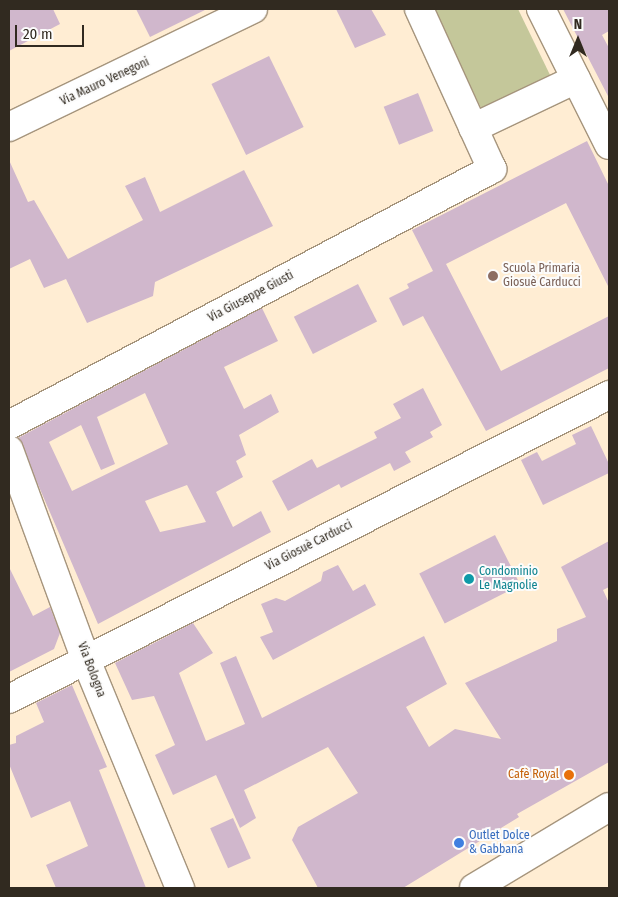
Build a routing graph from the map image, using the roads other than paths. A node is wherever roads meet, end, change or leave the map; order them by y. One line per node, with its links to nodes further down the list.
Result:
1 (253, 9): 5 (street, Via Mauro Venegoni)
2 (419, 9): 6 (street)
3 (541, 9): 4 (street)
4 (576, 79): 6 (street); 7 (street)
5 (9, 127)
6 (473, 128): 9 (street, Via Giuseppe Giusti)
7 (608, 143)
8 (609, 395): 11 (street, Via Giosuè Carducci)
9 (9, 425)
10 (9, 450): 11 (street, Via Bologna)
11 (86, 660): 12 (street, Via Giosuè Carducci); 14 (street, Via Bologna)
12 (9, 699)
13 (609, 807): 15 (street)
14 (180, 888)
15 (474, 888)

